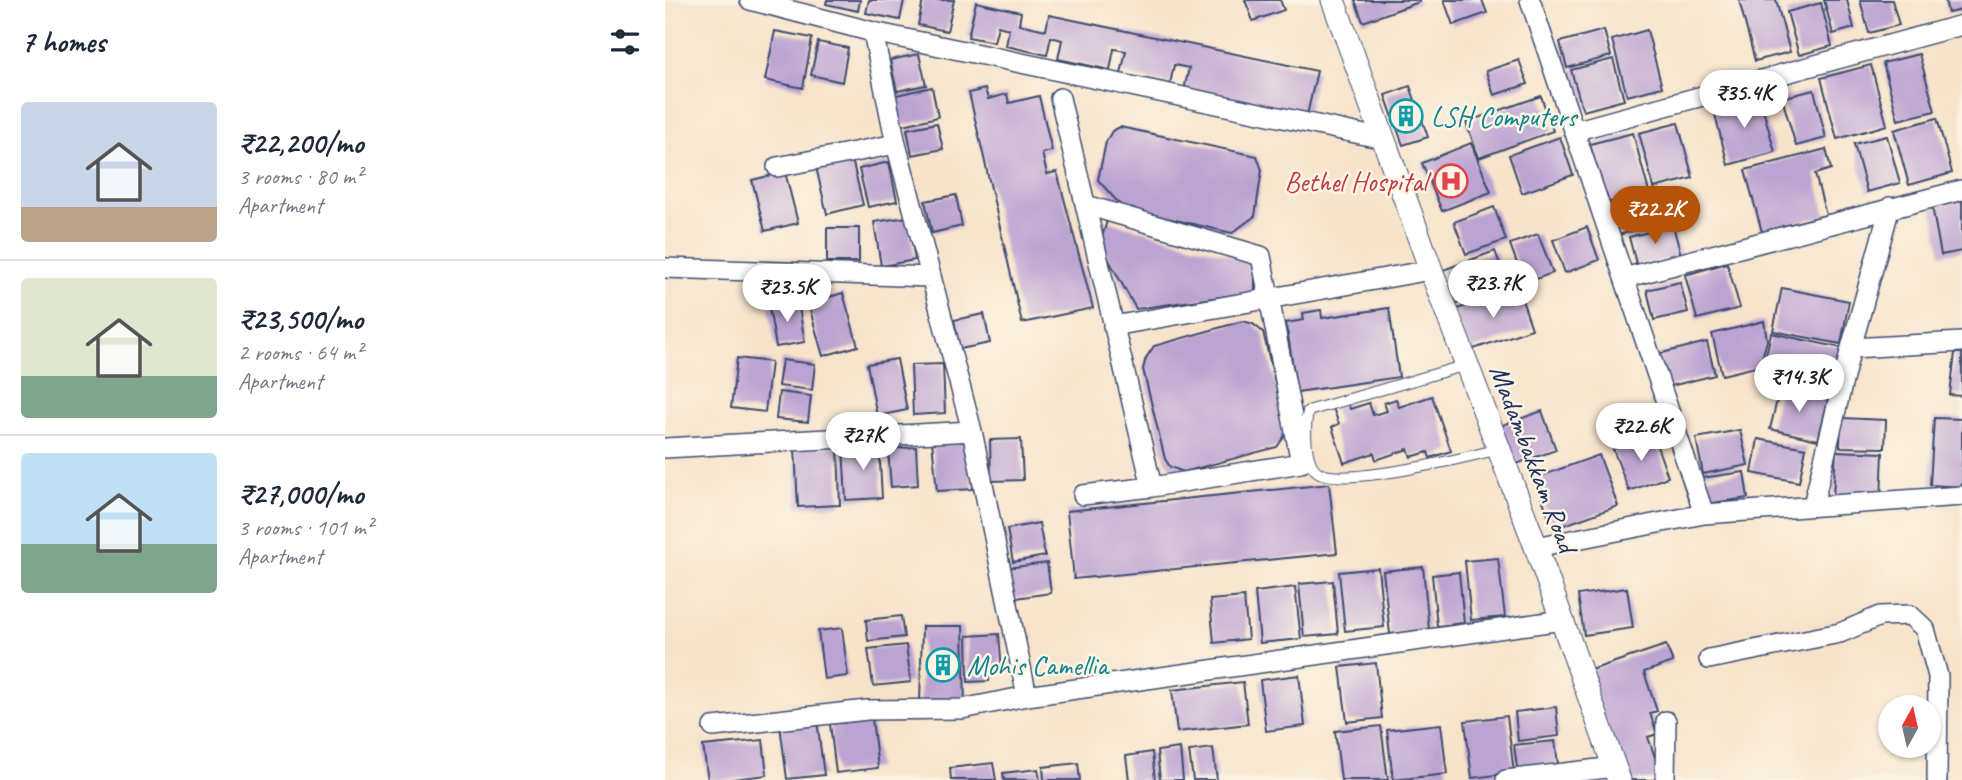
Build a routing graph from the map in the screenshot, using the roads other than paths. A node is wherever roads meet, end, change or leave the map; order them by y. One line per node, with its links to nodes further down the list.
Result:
1 (750, 0): 5 (street)
2 (1333, 0): 8 (street, Madambakkam Road)
3 (1530, 0): 7 (street)
4 (1962, 25): 7 (street)
5 (873, 32): 8 (street); 9 (street)
6 (1060, 98): 12 (street)
7 (1574, 131): 17 (street)
8 (1384, 139): 15 (street, Madambakkam Road)
9 (896, 144): 10 (street); 16 (street)
10 (777, 167)
11 (1962, 190): 13 (street)
12 (1086, 205): 18 (street); 19 (street)
13 (1890, 207): 17 (street); 21 (street)
14 (665, 268): 16 (street)
15 (1431, 270): 18 (street); 22 (street, Madambakkam Road)
16 (931, 277): 23 (street)
17 (1624, 278): 30 (street)
18 (1269, 299): 19 (street); 26 (street)
19 (1113, 326): 26 (street)
20 (1962, 342): 21 (street)
21 (1851, 348): 29 (street)
22 (1467, 365): 25 (street, Madambakkam Road); 25 (lane)
23 (972, 431): 24 (street); 34 (street)
24 (665, 448)
25 (1499, 449): 31 (street, Madambakkam Road)
26 (1152, 487): 27 (street)
27 (1083, 495)
28 (1962, 496): 29 (street)
29 (1813, 505): 30 (street)
30 (1704, 514): 31 (street)
31 (1536, 547): 32 (street, Madambakkam Road)
32 (1562, 620): 34 (street); 37 (street, Madambakkam Road)
33 (1709, 659): 40 (street)
34 (1027, 696): 36 (street)
35 (1666, 722): 39 (street)
36 (713, 727)
37 (1617, 774): 38 (street)
38 (1506, 780)
39 (1665, 780)
40 (1937, 780)

